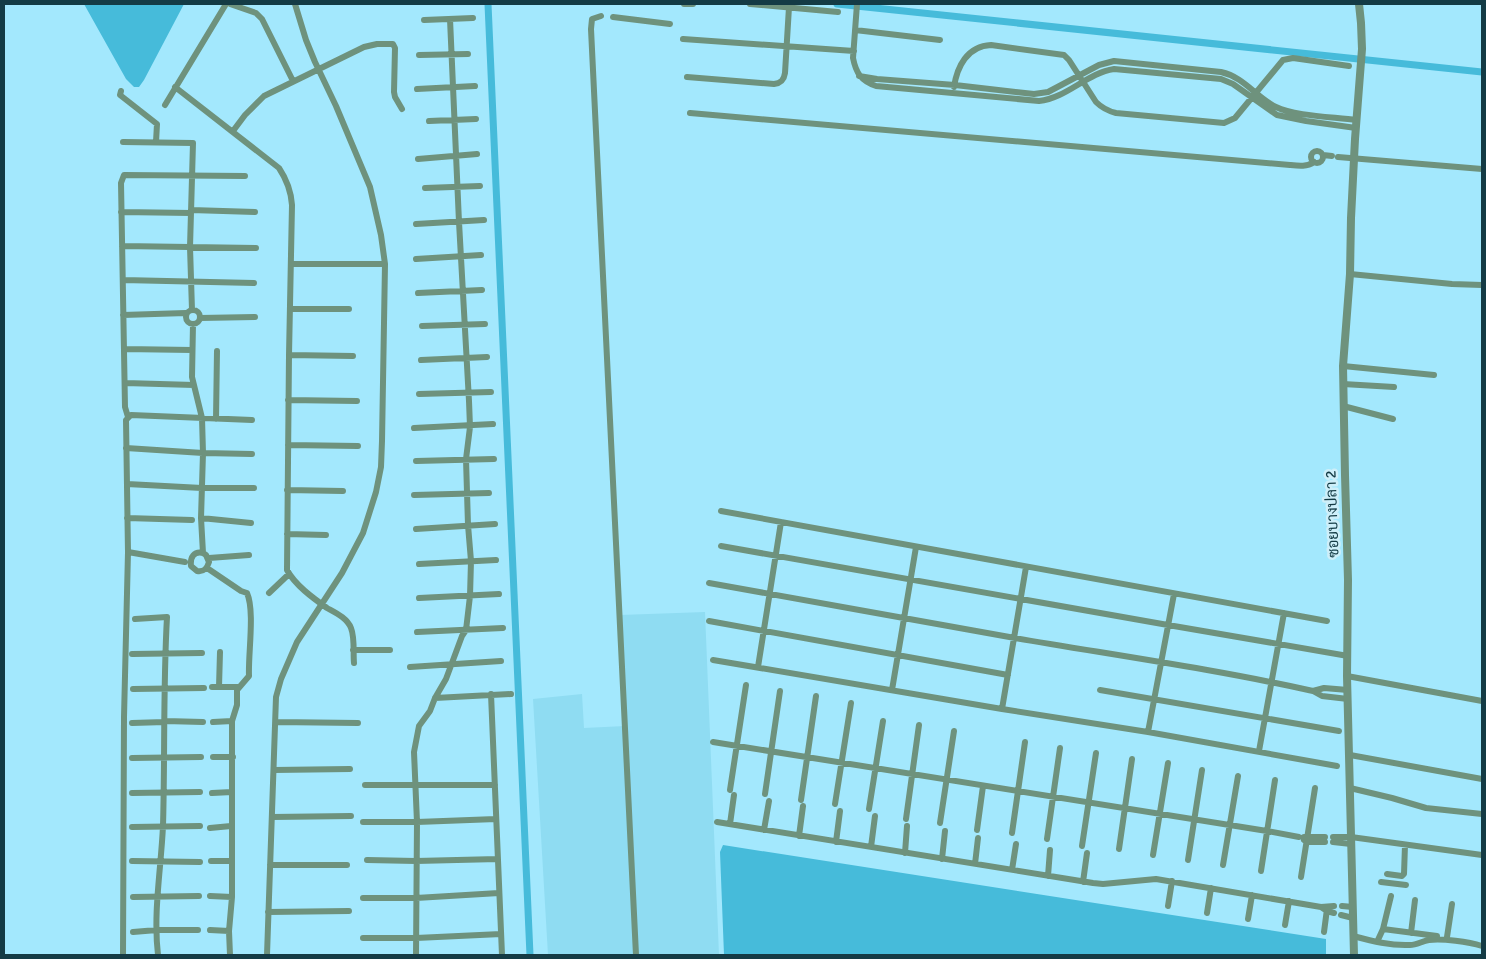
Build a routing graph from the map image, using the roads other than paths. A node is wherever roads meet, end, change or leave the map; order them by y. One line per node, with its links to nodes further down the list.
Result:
1 (228, 4): 29 (street); 33 (street)
2 (295, 4): 25 (street)
3 (684, 4): 4 (street)
4 (693, 4)
5 (750, 4): 8 (street)
6 (857, 4): 16 (street)
7 (1359, 4): 45 (street, ซอยบางปลา 2)
8 (789, 7): 9 (street); 19 (street)
9 (838, 12)
10 (601, 16): 392 (street)
11 (613, 17): 15 (street)
12 (473, 18): 13 (street)
13 (450, 19): 14 (street); 21 (street)
14 (424, 20)
15 (670, 24)
16 (855, 30): 18 (street); 20 (street)
17 (682, 39): 19 (street)
18 (940, 40)
19 (787, 46): 20 (street); 28 (street)
20 (854, 50): 26 (street)
21 (452, 54): 22 (street); 23 (street); 34 (street)
22 (468, 54)
23 (419, 55)
24 (1349, 66): 38 (street)
25 (318, 69): 29 (street); 40 (street); 74 (street)
26 (859, 76): 31 (street); 37 (street)
27 (1080, 76): 30 (street); 31 (street); 31 (street); 38 (street)
28 (687, 77)
29 (293, 81): 46 (street)
30 (1083, 83): 37 (street); 38 (street); 38 (street)
31 (954, 85): 37 (street)
32 (475, 86): 34 (street)
33 (176, 87): 39 (street); 46 (street)
34 (452, 87): 35 (street); 44 (street)
35 (416, 89)
36 (121, 91): 48 (street)
37 (953, 94)
38 (1253, 95): 45 (street)
39 (165, 105)
40 (402, 109)
41 (690, 113): 54 (street)
42 (476, 119): 44 (street)
43 (429, 121): 44 (street)
44 (454, 121): 50 (street)
45 (1356, 124): 53 (street, ซอยบางปลา 2)
46 (233, 131): 73 (street)
47 (123, 142): 48 (street)
48 (156, 142): 56 (street)
49 (476, 154): 50 (street)
50 (455, 155): 52 (street); 60 (street)
51 (1323, 156): 53 (street); 54 (street); 54 (street)
52 (418, 159)
53 (1354, 159): 55 (street); 75 (street, ซอยบางปลา 2)
54 (1314, 162)
55 (1482, 169)
56 (192, 175): 57 (street); 61 (street); 62 (street)
57 (244, 176)
58 (480, 186): 60 (street)
59 (425, 188): 60 (street)
60 (457, 188): 65 (street)
61 (121, 212): 62 (street); 67 (street)
62 (191, 212): 63 (street); 68 (street)
63 (255, 212)
64 (484, 220): 65 (street)
65 (459, 222): 66 (street); 71 (street)
66 (416, 224)
67 (122, 246): 68 (street); 76 (street)
68 (190, 247): 69 (street); 77 (street)
69 (256, 248)
70 (481, 256): 71 (street)
71 (460, 257): 72 (street); 81 (street)
72 (416, 259)
73 (291, 264): 74 (street); 83 (street)
74 (385, 264): 170 (street)
75 (1350, 274): 79 (street); 101 (street, ซอยบางปลา 2)
76 (122, 280): 77 (street); 86 (street)
77 (191, 281): 78 (street); 85 (street)
78 (254, 283)
79 (1482, 285)
80 (482, 290): 81 (street)
81 (462, 291): 82 (street); 91 (street)
82 (418, 293)
83 (290, 309): 84 (street); 96 (street)
84 (349, 309)
85 (189, 312): 86 (street); 88 (street); 89 (street)
86 (123, 315): 93 (street)
87 (255, 317): 88 (street)
88 (200, 318): 89 (street)
89 (193, 324): 94 (street)
90 (485, 324): 91 (street)
91 (464, 325): 92 (street); 99 (street)
92 (422, 326)
93 (124, 349): 94 (street); 103 (street)
94 (192, 350): 105 (street)
95 (217, 351): 115 (street)
96 (289, 356): 97 (street); 110 (street)
97 (353, 356)
98 (487, 357): 99 (street)
99 (466, 358): 100 (street); 108 (street)
100 (421, 360)
101 (1343, 366): 102 (street); 104 (street, ซอยบางปลา 2)
102 (1434, 376)
103 (124, 383): 105 (street); 113 (street)
104 (1343, 384): 106 (street); 112 (street, ซอยบางปลา 2)
105 (194, 385): 114 (street)
106 (1394, 387)
107 (491, 392): 108 (street)
108 (469, 393): 109 (street); 119 (street)
109 (419, 394)
110 (288, 400): 111 (street); 121 (street)
111 (356, 401)
112 (1344, 406): 116 (street); 190 (street, ซอยบางปลา 2)
113 (128, 417): 114 (street); 123 (street)
114 (202, 418): 115 (street); 124 (street)
115 (216, 418): 117 (street)
116 (1393, 419)
117 (252, 420)
118 (493, 424): 119 (street)
119 (470, 426): 120 (street); 126 (street)
120 (414, 428)
121 (288, 445): 122 (street); 132 (street)
122 (358, 446)
123 (126, 448): 124 (street); 129 (street)
124 (203, 453): 125 (street); 130 (street)
125 (252, 454)
126 (466, 459): 127 (street); 128 (street); 134 (street)
127 (494, 459)
128 (416, 461)
129 (126, 484): 130 (street); 138 (street)
130 (202, 488): 131 (street); 139 (street)
131 (254, 488)
132 (287, 490): 133 (street); 146 (street)
133 (343, 491)
134 (467, 493): 135 (street); 136 (street); 144 (street)
135 (489, 493)
136 (414, 495)
137 (721, 512): 141 (street)
138 (126, 518): 140 (street); 150 (street)
139 (201, 518): 142 (street); 152 (street)
140 (192, 520)
141 (782, 522): 149 (street); 153 (street)
142 (251, 523)
143 (495, 524): 144 (street)
144 (468, 525): 145 (street); 155 (street)
145 (416, 529)
146 (287, 534): 147 (street); 160 (street)
147 (326, 535)
148 (721, 546): 153 (street)
149 (916, 547): 158 (street); 161 (street)
150 (128, 552): 156 (street); 386 (street)
151 (249, 555): 152 (street)
152 (206, 556): 159 (street); 159 (street)
153 (776, 556): 161 (street); 165 (street)
154 (496, 560): 155 (street)
155 (471, 561): 157 (street); 167 (street)
156 (185, 562)
157 (419, 564)
158 (1026, 567): 166 (street); 169 (street)
159 (206, 568): 202 (street)
160 (289, 574): 163 (street); 170 (street)
161 (911, 579): 169 (street); 173 (street)
162 (709, 583): 165 (street)
163 (269, 593)
164 (499, 594): 167 (street)
165 (770, 594): 173 (street); 179 (street)
166 (1174, 594): 171 (street); 176 (street)
167 (470, 596): 168 (street); 178 (street)
168 (419, 598)
169 (1021, 599): 176 (street); 181 (street)
170 (321, 604): 183 (street); 226 (street)
171 (1284, 613): 174 (street); 182 (street)
172 (135, 618): 186 (street)
173 (904, 618): 181 (street); 189 (street)
174 (1327, 621)
175 (709, 622): 179 (street)
176 (1168, 625): 182 (street); 193 (street)
177 (504, 628): 178 (street)
178 (466, 630): 180 (street); 195 (street)
179 (764, 631): 189 (street); 197 (street)
180 (417, 632)
181 (1014, 638): 193 (street); 198 (street)
182 (1278, 644): 190 (street); 200 (street)
183 (353, 650): 184 (street); 194 (street)
184 (390, 650)
185 (220, 652): 202 (street)
186 (165, 653): 187 (street); 188 (street); 203 (street)
187 (202, 653)
188 (132, 654)
189 (898, 655): 198 (street); 206 (street)
190 (1348, 656): 199 (street, ซอยบางปลา 2)
191 (713, 660): 197 (street)
192 (501, 661): 195 (street)
193 (1160, 661): 200 (street); 216 (street)
194 (354, 664)
195 (452, 664): 196 (street); 214 (street)
196 (410, 667)
197 (758, 667): 206 (street)
198 (1008, 675): 219 (street)
199 (1347, 676): 208 (street, ซอยบางปลา 2); 217 (street)
200 (1271, 682): 210 (street); 220 (street)
201 (746, 686): 235 (street)
202 (238, 687): 221 (street)
203 (165, 688): 204 (street); 205 (street); 223 (street)
204 (204, 688)
205 (133, 689)
206 (892, 690): 219 (street)
207 (1100, 690): 216 (street)
208 (1348, 690): 210 (street); 215 (street, ซอยบางปลา 2)
209 (780, 691): 238 (street)
210 (1313, 691): 215 (street)
211 (491, 694): 212 (street); 214 (street); 261 (street)
212 (511, 694)
213 (816, 696): 245 (street)
214 (435, 698): 262 (street)
215 (1348, 699): 240 (street, ซอยบางปลา 2)
216 (1154, 700): 220 (street); 232 (street)
217 (1482, 701)
218 (851, 704): 248 (street)
219 (1002, 709): 232 (street)
220 (1265, 719): 231 (street); 237 (street)
221 (232, 721): 225 (street); 244 (street)
222 (883, 721): 251 (street)
223 (165, 722): 224 (street); 227 (street); 241 (street)
224 (203, 722)
225 (213, 722)
226 (276, 722): 228 (street); 253 (street)
227 (132, 723)
228 (358, 723)
229 (919, 725): 255 (street)
230 (954, 731): 258 (street)
231 (1338, 731)
232 (1148, 732): 237 (street)
233 (713, 742): 235 (street)
234 (1025, 742): 266 (street)
235 (737, 746): 238 (street); 292 (street)
236 (1060, 748): 273 (street)
237 (1259, 751): 250 (street)
238 (771, 752): 245 (street); 272 (street)
239 (1096, 753): 275 (street)
240 (1350, 755): 257 (street); 265 (street, ซอยบางปลา 2)
241 (164, 757): 242 (street); 246 (street); 267 (street)
242 (201, 757)
243 (213, 757): 244 (street)
244 (233, 757): 270 (street)
245 (807, 757): 248 (street); 305 (street)
246 (132, 758)
247 (1132, 759): 277 (street)
248 (841, 763): 251 (street); 276 (street)
249 (1168, 763): 280 (street)
250 (1336, 766)
251 (876, 768): 255 (street); 278 (street)
252 (350, 769): 253 (street)
253 (274, 770): 284 (street)
254 (1202, 770): 287 (street)
255 (912, 774): 258 (street); 286 (street)
256 (1238, 776): 293 (street)
257 (1482, 779)
258 (947, 780): 263 (street); 291 (street)
259 (1275, 780): 303 (street)
260 (365, 785): 262 (street)
261 (495, 785): 262 (street); 285 (street)
262 (414, 786): 289 (street)
263 (983, 786): 266 (street); 301 (street)
264 (1315, 788): 308 (street)
265 (1350, 788): 281 (street); 311 (street, ซอยบางปลา 2)
266 (1018, 791): 273 (street); 304 (street)
267 (164, 792): 268 (street); 271 (street); 298 (street)
268 (200, 792)
269 (212, 792): 270 (street)
270 (232, 792): 295 (street)
271 (132, 793)
272 (765, 794)
273 (1053, 797): 275 (street); 307 (street)
274 (769, 801): 300 (street)
275 (1089, 802): 277 (street); 315 (street)
276 (835, 804)
277 (1125, 808): 280 (street); 317 (street)
278 (869, 809)
279 (840, 812): 312 (street)
280 (1160, 814): 287 (street); 321 (street)
281 (1482, 814)
282 (351, 816): 284 (street)
283 (875, 816): 316 (street)
284 (272, 817): 334 (street)
285 (496, 819): 289 (street); 323 (street)
286 (906, 819)
287 (1194, 819): 293 (street); 326 (street)
288 (363, 822): 289 (street)
289 (417, 822): 330 (street)
290 (717, 822): 292 (street)
291 (940, 823)
292 (730, 824): 300 (street)
293 (1230, 825): 303 (street); 336 (street)
294 (200, 826): 298 (street)
295 (231, 826): 299 (street); 329 (street)
296 (907, 826): 319 (street)
297 (132, 827): 298 (street)
298 (163, 827): 331 (street)
299 (210, 828)
300 (764, 830): 305 (street)
301 (977, 830)
302 (945, 831): 324 (street)
303 (1267, 831): 308 (street); 338 (street)
304 (1012, 833)
305 (799, 836): 312 (street)
306 (978, 838): 333 (street)
307 (1047, 839)
308 (1307, 839): 309 (street); 340 (street)
309 (1325, 840)
310 (1333, 840): 311 (street)
311 (1351, 840): 314 (street); 362 (street, ซอยบางปลา 2)
312 (836, 842): 316 (street)
313 (1016, 844): 337 (street)
314 (1405, 845): 322 (street); 344 (street)
315 (1082, 846)
316 (871, 847): 319 (street)
317 (1119, 848)
318 (1050, 850): 339 (street)
319 (905, 853): 324 (street)
320 (1087, 853): 342 (street)
321 (1153, 855)
322 (1482, 855)
323 (498, 859): 330 (street); 347 (street)
324 (942, 859): 333 (street)
325 (367, 860): 330 (street)
326 (1188, 860)
327 (132, 861): 331 (street)
328 (211, 861): 329 (street)
329 (232, 861): 354 (street)
330 (416, 861): 356 (street)
331 (161, 862): 332 (street); 349 (street)
332 (200, 862)
333 (975, 864): 337 (street)
334 (270, 865): 335 (street); 365 (street)
335 (347, 865)
336 (1224, 865)
337 (1012, 870): 339 (street)
338 (1261, 871)
339 (1048, 876): 342 (street)
340 (1301, 877)
341 (1172, 881): 342 (street); 346 (street); 360 (street)
342 (1083, 882)
343 (1381, 882): 344 (street)
344 (1394, 884): 345 (street)
345 (1406, 885)
346 (1211, 888): 348 (street); 366 (street)
347 (499, 893): 356 (street); 378 (street)
348 (1252, 895): 358 (street); 368 (street)
349 (158, 896): 350 (street); 353 (street); 371 (street)
350 (199, 896)
351 (210, 896): 354 (street)
352 (1391, 896): 370 (street)
353 (133, 897)
354 (232, 897): 374 (street)
355 (364, 898): 356 (street)
356 (416, 898): 382 (street)
357 (1415, 900): 377 (street)
358 (1289, 901): 363 (street); 369 (street)
359 (1452, 904): 380 (street)
360 (1168, 906)
361 (1342, 906): 362 (street)
362 (1354, 906): 367 (street, ซอยบางปลา 2)
363 (1328, 907): 367 (street); 376 (street)
364 (349, 911): 365 (street)
365 (268, 912): 389 (street)
366 (1207, 913)
367 (1354, 918): 379 (street, ซอยบางปลา 2)
368 (1248, 919)
369 (1286, 925)
370 (1383, 929): 377 (street); 384 (street)
371 (157, 930): 372 (street); 375 (street); 387 (street)
372 (198, 930)
373 (210, 930): 374 (street)
374 (229, 931): 388 (street)
375 (133, 932)
376 (1324, 932)
377 (1411, 933): 380 (street)
378 (501, 934): 382 (street); 391 (street)
379 (1353, 936): 384 (street); 393 (street, ซอยบางปลา 2)
380 (1447, 937): 383 (street)
381 (363, 938): 382 (street)
382 (416, 938): 390 (street)
383 (1482, 941)
384 (1377, 942): 385 (street)
385 (1482, 946)
386 (123, 955)
387 (158, 955)
388 (230, 955)
389 (267, 955)
390 (416, 955)
391 (502, 955)
392 (636, 955)
393 (1354, 955)

